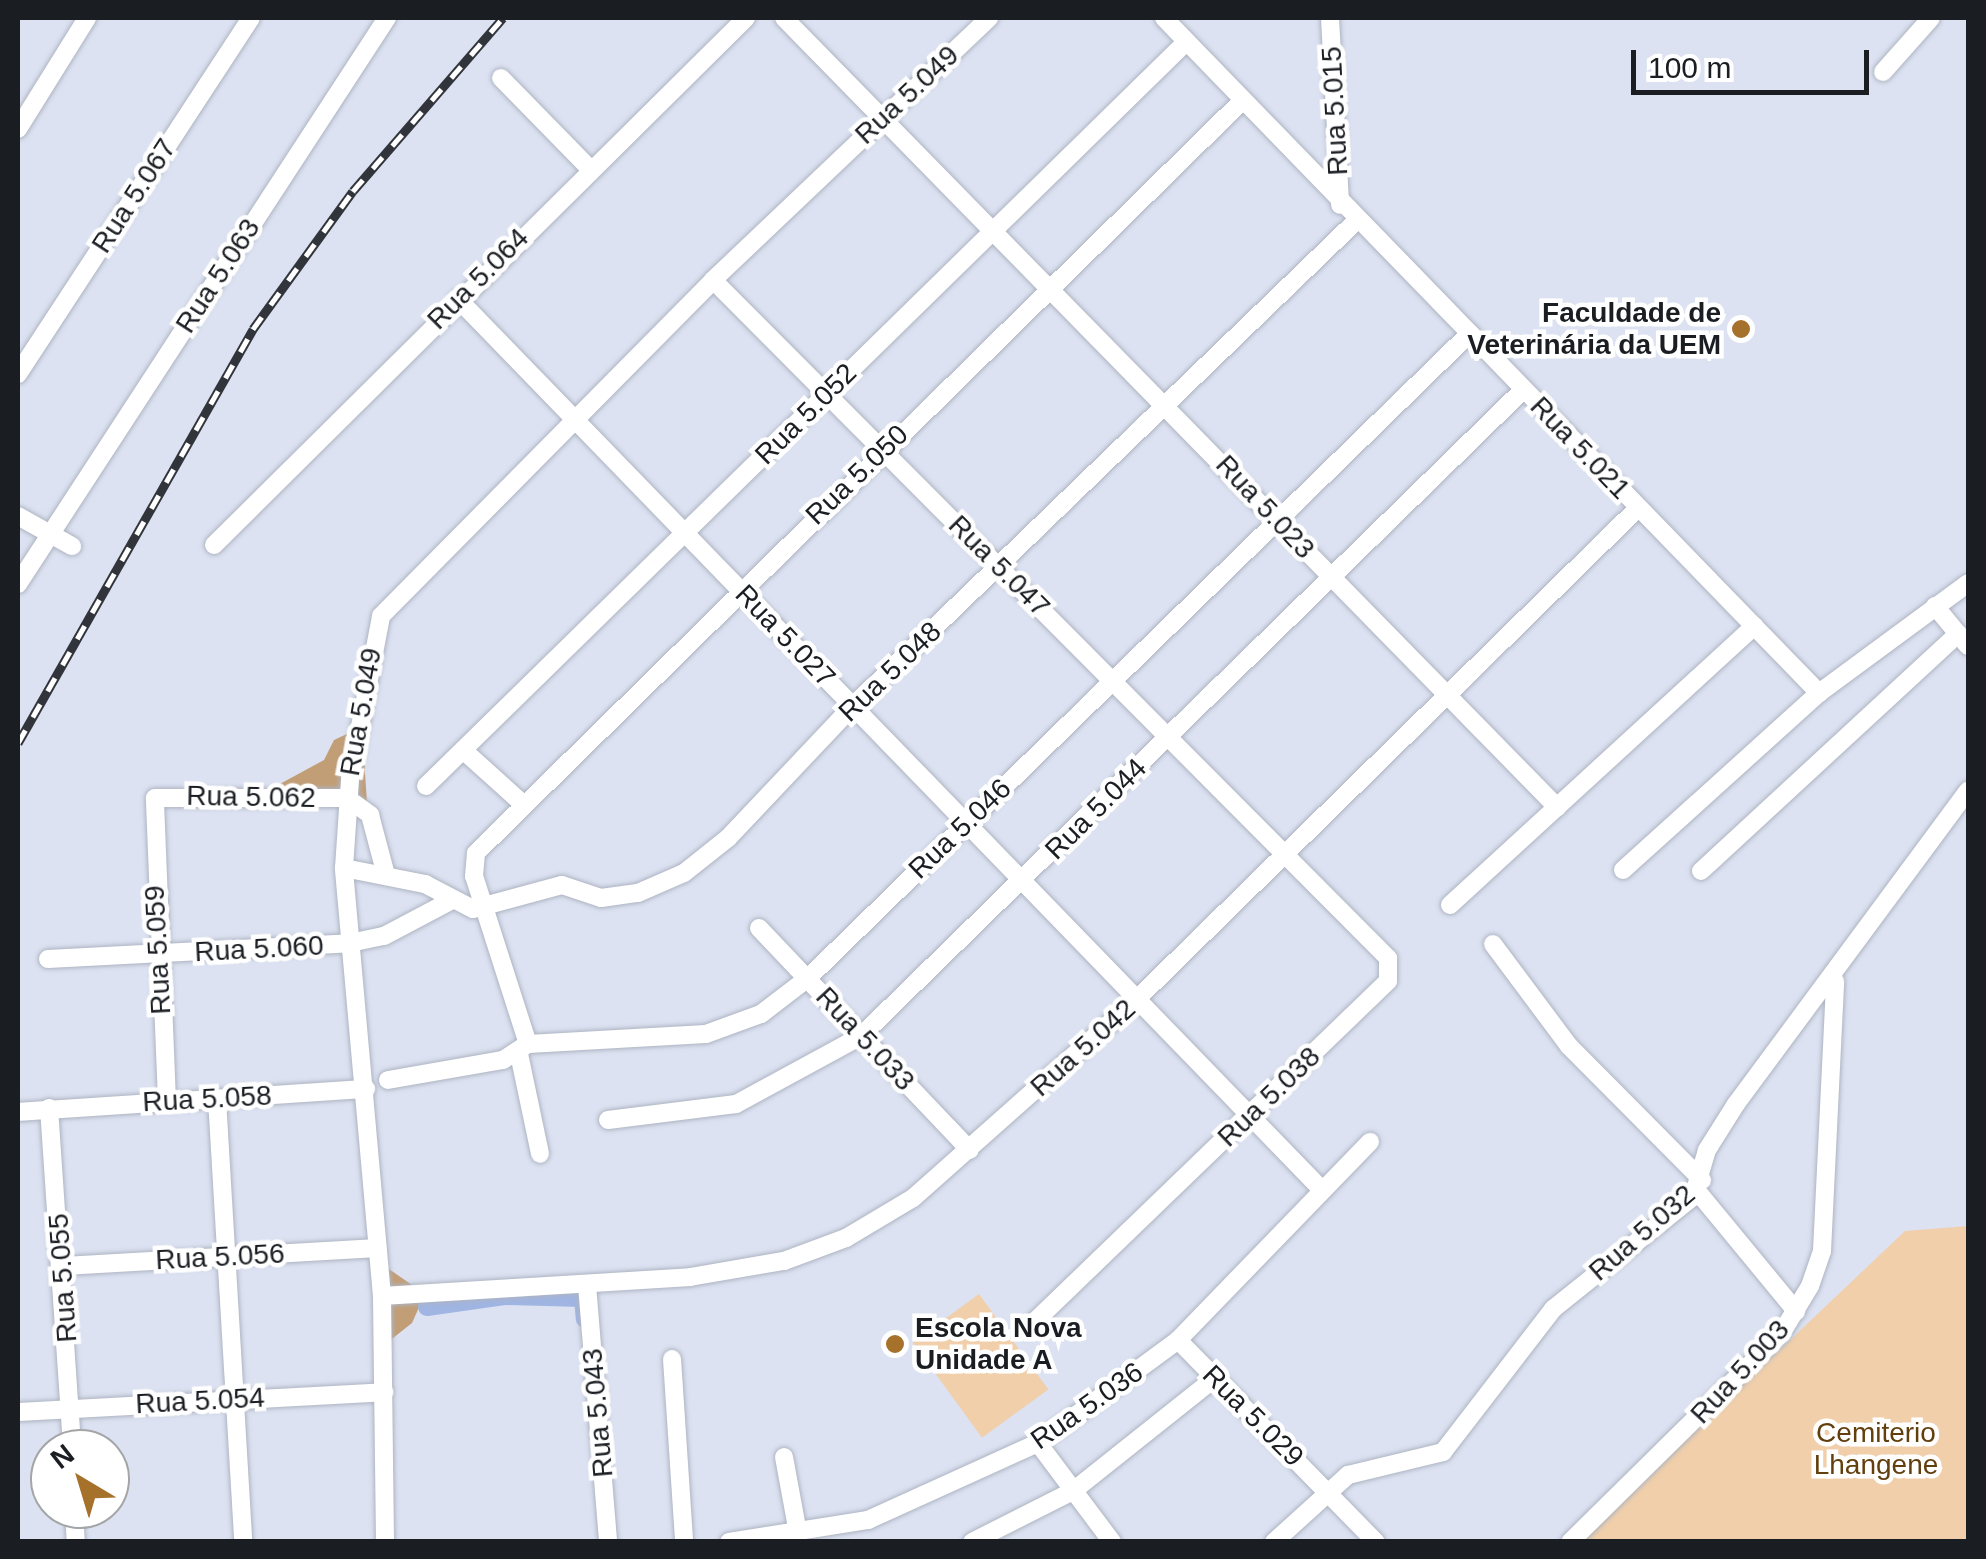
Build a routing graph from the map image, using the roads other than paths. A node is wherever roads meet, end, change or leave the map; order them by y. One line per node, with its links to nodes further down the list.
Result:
1 (87, 18): 15 (street)
2 (251, 18): 24 (street, Rua 5.067)
3 (387, 18): 34 (street, Rua 5.063)
4 (746, 18): 16 (street, Rua 5.064)
5 (784, 18): 14 (street, Rua 5.023)
6 (989, 18): 14 (street, Rua 5.049)
7 (1164, 18): 10 (street, Rua 5.021)
8 (1330, 18): 17 (street, Rua 5.015)
9 (1931, 18): 11 (street)
10 (1186, 43): 13 (street, Rua 5.021); 19 (street, Rua 5.052)
11 (1883, 72)
12 (502, 78): 16 (street)
13 (1242, 100): 17 (street, Rua 5.021); 21 (street, Rua 5.050)
14 (882, 118): 19 (street, Rua 5.023); 20 (street, Rua 5.049)
15 (18, 129)
16 (590, 168): 22 (street, Rua 5.064)
17 (1340, 205): 18 (street, Rua 5.021)
18 (1355, 222): 23 (street, Rua 5.021); 27 (street, Rua 5.048)
19 (991, 229): 21 (street, Rua 5.023); 26 (street, Rua 5.052)
20 (713, 280): 26 (street, Rua 5.047); 28 (street, Rua 5.049)
21 (1053, 286): 27 (street, Rua 5.023); 29 (street, Rua 5.050)
22 (458, 299): 28 (street, Rua 5.027); 35 (street, Rua 5.064)
23 (1470, 334): 25 (street, Rua 5.021); 32 (street, Rua 5.046)
24 (18, 374)
25 (1524, 390): 30 (street, Rua 5.021); 38 (street, Rua 5.044)
26 (828, 393): 29 (street, Rua 5.047); 33 (street, Rua 5.052)
27 (1165, 402): 32 (street, Rua 5.023); 37 (street, Rua 5.048)
28 (574, 423): 33 (street, Rua 5.027); 54 (street, Rua 5.049)
29 (884, 449): 37 (street, Rua 5.047); 41 (street, Rua 5.050)
30 (1638, 508): 43 (street, Rua 5.021); 47 (street, Rua 5.042)
31 (18, 516): 34 (street)
32 (1279, 520): 38 (street, Rua 5.023); 45 (street, Rua 5.046)
33 (685, 534): 41 (street, Rua 5.027); 50 (street, Rua 5.052)
34 (49, 535): 36 (street); 39 (street, Rua 5.063)
35 (214, 545)
36 (72, 546)
37 (999, 566): 45 (street, Rua 5.047); 48 (street, Rua 5.048)
38 (1330, 576): 47 (street, Rua 5.023); 49 (street, Rua 5.044)
39 (18, 584)
40 (1968, 584): 42 (street)
41 (739, 589): 48 (street, Rua 5.027); 55 (street, Rua 5.050)
42 (1935, 606): 44 (street); 46 (street)
43 (1755, 626): 46 (street, Rua 5.021); 56 (street)
44 (1963, 640): 61 (street)
45 (1113, 681): 49 (street, Rua 5.047); 57 (street, Rua 5.046)
46 (1819, 693): 60 (street)
47 (1442, 694): 56 (street, Rua 5.023); 58 (street, Rua 5.042)
48 (853, 706): 57 (street, Rua 5.027); 66 (street, Rua 5.048)
49 (1166, 738): 58 (street, Rua 5.047); 63 (street, Rua 5.044)
50 (463, 750): 51 (street, Rua 5.052); 55 (street)
51 (426, 786)
52 (1968, 791): 73 (street, Rua 5.032)
53 (155, 798): 54 (street, Rua 5.062); 70 (street, Rua 5.059)
54 (347, 798): 59 (street, Rua 5.049); 62 (street)
55 (523, 804): 66 (street, Rua 5.050)
56 (1557, 807): 65 (street)
57 (965, 822): 63 (street, Rua 5.027); 72 (street, Rua 5.046)
58 (1284, 854): 74 (street, Rua 5.042); 83 (street, Rua 5.038)
59 (344, 868): 62 (street, Rua 5.048); 68 (street, Rua 5.049)
60 (1622, 870)
61 (1701, 871)
62 (386, 875): 64 (street, Rua 5.048)
63 (1024, 881): 74 (street, Rua 5.027); 75 (street, Rua 5.044)
64 (450, 901): 66 (street, Rua 5.048); 68 (street, Rua 5.060)
65 (1450, 905)
66 (486, 908): 76 (street)
67 (759, 928): 72 (street, Rua 5.033)
68 (350, 943): 70 (street, Rua 5.060); 78 (street, Rua 5.049)
69 (1493, 944): 88 (street)
70 (156, 955): 71 (street, Rua 5.060); 80 (street, Rua 5.059)
71 (48, 958)
72 (808, 978): 75 (street, Rua 5.033); 76 (street, Rua 5.046)
73 (1835, 981): 88 (street, Rua 5.032); 95 (street, Rua 5.003)
74 (1138, 997): 83 (street, Rua 5.027); 86 (street, Rua 5.042)
75 (860, 1036): 84 (street, Rua 5.044); 86 (street, Rua 5.033)
76 (524, 1049): 77 (street, Rua 5.046); 87 (street)
77 (388, 1080)
78 (366, 1089): 79 (street, Rua 5.058); 90 (street, Rua 5.049)
79 (217, 1099): 80 (street, Rua 5.058); 91 (street)
80 (168, 1101): 81 (street, Rua 5.058)
81 (48, 1108): 82 (street, Rua 5.058); 92 (street, Rua 5.055)
82 (18, 1112)
83 (1252, 1114): 89 (street, Rua 5.027); 96 (street, Rua 5.038)
84 (608, 1120)
85 (1370, 1142): 89 (street, Rua 5.036)
86 (970, 1150): 93 (street, Rua 5.042)
87 (540, 1154)
88 (1700, 1186): 95 (street); 108 (street, Rua 5.032)
89 (1320, 1188): 97 (street, Rua 5.036)
90 (376, 1248): 91 (street, Rua 5.056); 94 (street, Rua 5.049)
91 (226, 1258): 92 (street, Rua 5.056); 101 (street)
92 (64, 1266): 102 (street, Rua 5.055)
93 (587, 1285): 94 (street, Rua 5.042); 112 (street, Rua 5.043)
94 (382, 1296): 100 (street, Rua 5.049)
95 (1796, 1312): 119 (street, Rua 5.003)
96 (1027, 1329)
97 (1178, 1340): 99 (street, Rua 5.029); 105 (street, Rua 5.036)
98 (672, 1359): 113 (street)
99 (1215, 1378): 107 (street); 108 (street, Rua 5.029)
100 (384, 1392): 101 (street, Rua 5.054); 111 (street, Rua 5.049)
101 (236, 1399): 102 (street, Rua 5.054); 110 (street)
102 (71, 1408): 103 (street, Rua 5.054); 104 (street, Rua 5.055)
103 (18, 1412)
104 (72, 1429)
105 (1038, 1443): 107 (street); 109 (street, Rua 5.036)
106 (784, 1457): 109 (street)
107 (1073, 1490): 115 (street); 116 (street)
108 (1329, 1492): 117 (street, Rua 5.032); 118 (street, Rua 5.029)
109 (798, 1533): 114 (street, Rua 5.036)
110 (243, 1542)
111 (386, 1542)
112 (608, 1542)
113 (684, 1542)
114 (730, 1542)
115 (972, 1542)
116 (1112, 1542)
117 (1274, 1542)
118 (1376, 1542)
119 (1570, 1542)

